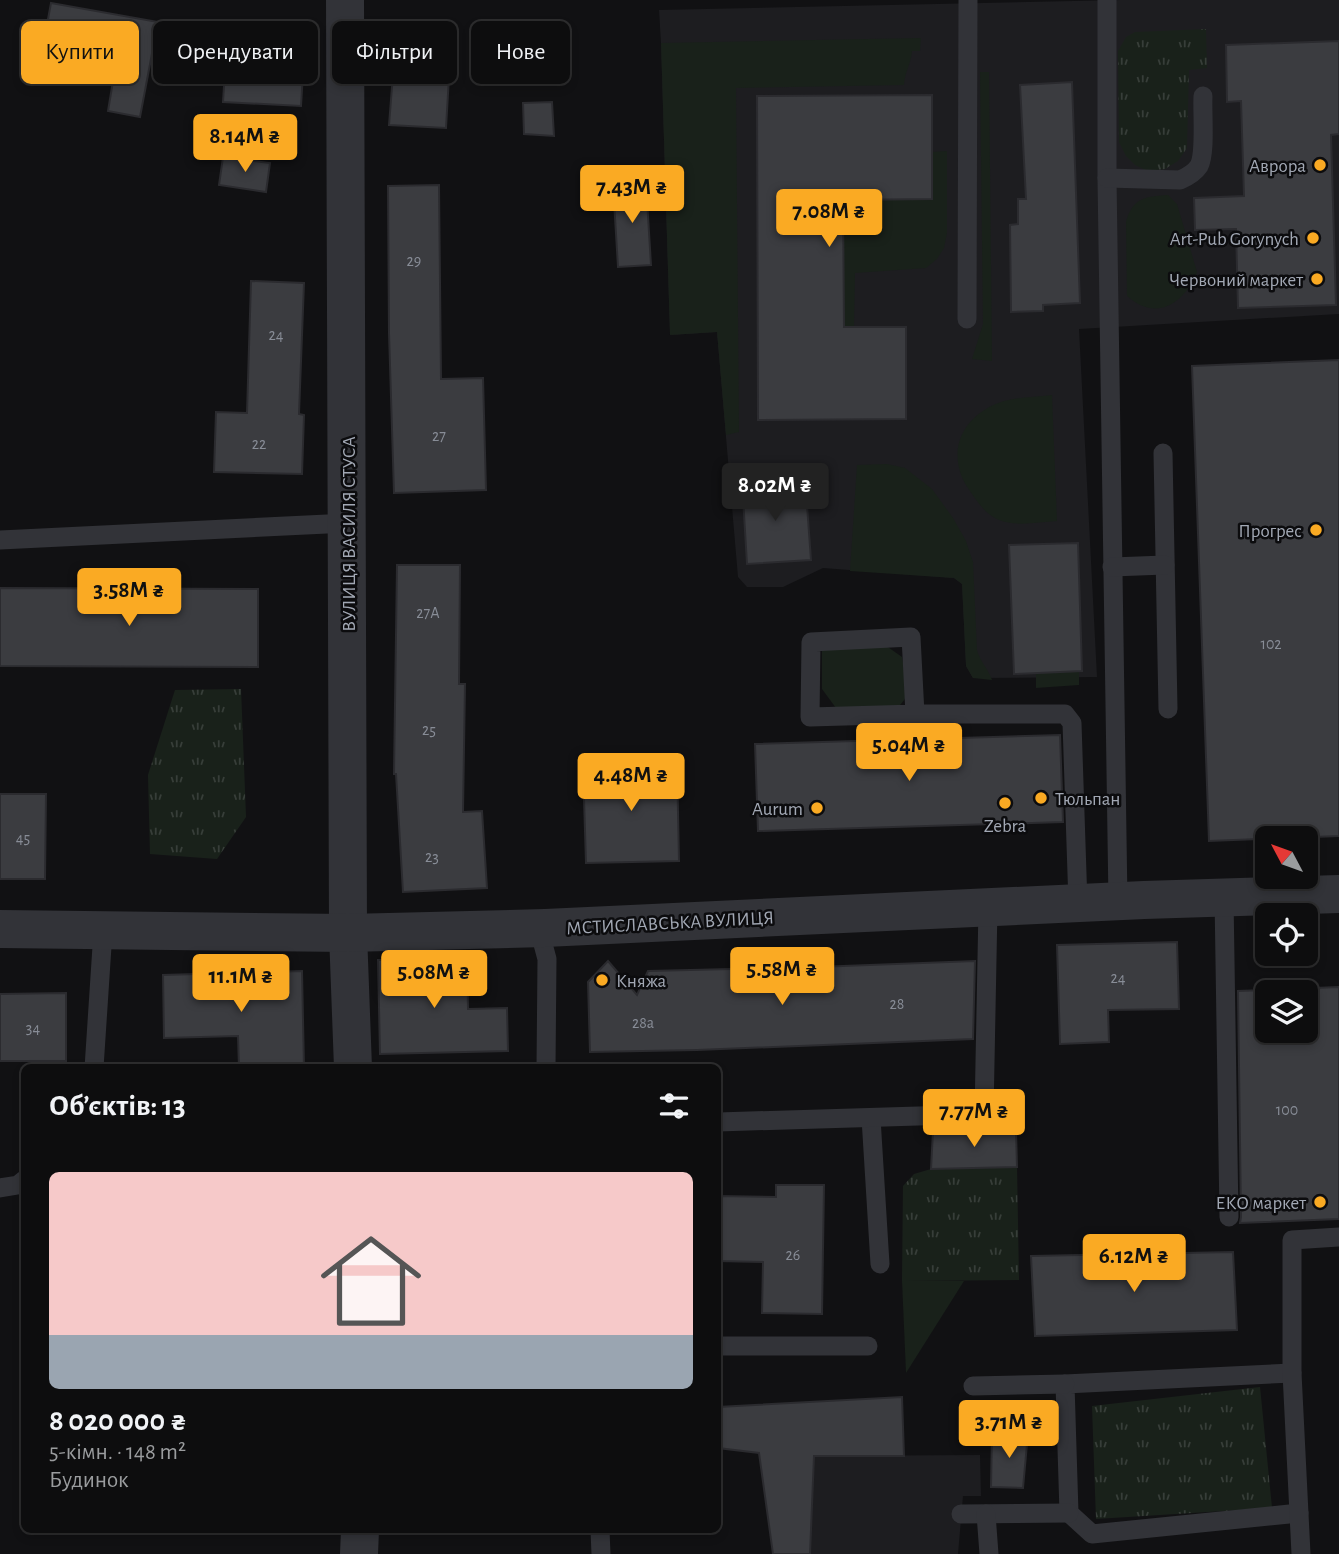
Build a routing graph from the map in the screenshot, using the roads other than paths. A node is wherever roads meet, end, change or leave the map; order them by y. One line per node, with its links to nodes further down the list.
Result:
1 (345, 0): 8 (street, ВУЛИЦЯ ВАСИЛЯ СТУСА)
2 (968, 0): 6 (lane)
3 (1107, 0): 5 (lane)
4 (1203, 96): 5 (lane)
5 (1107, 178): 11 (lane)
6 (967, 319)
7 (1163, 453): 10 (lane)
8 (348, 523): 9 (lane); 22 (street, ВУЛИЦЯ ВАСИЛЯ СТУСА)
9 (0, 540)
10 (1165, 565): 11 (lane); 12 (lane)
11 (1112, 567): 16 (lane)
12 (1168, 709)
13 (915, 714): 13 (lane); 17 (lane)
14 (1339, 894): 15 (street, МСТИСЛАВСЬКА ВУЛИЦЯ)
15 (1224, 897): 16 (street, МСТИСЛАВСЬКА ВУЛИЦЯ); 30 (lane)
16 (1118, 902): 17 (street, МСТИСЛАВСЬКА ВУЛИЦЯ)
17 (1078, 904): 18 (street, МСТИСЛАВСЬКА ВУЛИЦЯ)
18 (988, 907): 19 (street, МСТИСЛАВСЬКА ВУЛИЦЯ); 26 (lane)
19 (545, 928): 22 (street, МСТИСЛАВСЬКА ВУЛИЦЯ); 25 (lane)
20 (0, 929): 21 (street, МСТИСЛАВСЬКА ВУЛИЦЯ)
21 (103, 931): 22 (street, МСТИСЛАВСЬКА ВУЛИЦЯ); 23 (lane)
22 (348, 933): 24 (street, ВУЛИЦЯ ВАСИЛЯ СТУСА)
23 (94, 1064)
24 (353, 1064)
25 (546, 1064)
26 (871, 1118): 27 (lane); 32 (lane)
27 (721, 1122)
28 (21, 1182): 29 (lane)
29 (0, 1188)
30 (1229, 1217)
31 (1339, 1237): 35 (lane)
32 (880, 1264)
33 (721, 1346): 34 (lane)
34 (868, 1346)
35 (1292, 1373): 36 (lane); 39 (lane)
36 (1065, 1384): 37 (lane); 38 (lane)
37 (973, 1387)
38 (1069, 1513): 39 (lane); 41 (lane)
39 (1299, 1513): 47 (lane)
40 (961, 1514): 41 (lane)
41 (986, 1514): 46 (lane)
42 (360, 1533): 44 (street)
43 (600, 1533): 45 (lane)
44 (359, 1554)
45 (601, 1554)
46 (989, 1554)
47 (1301, 1554)

